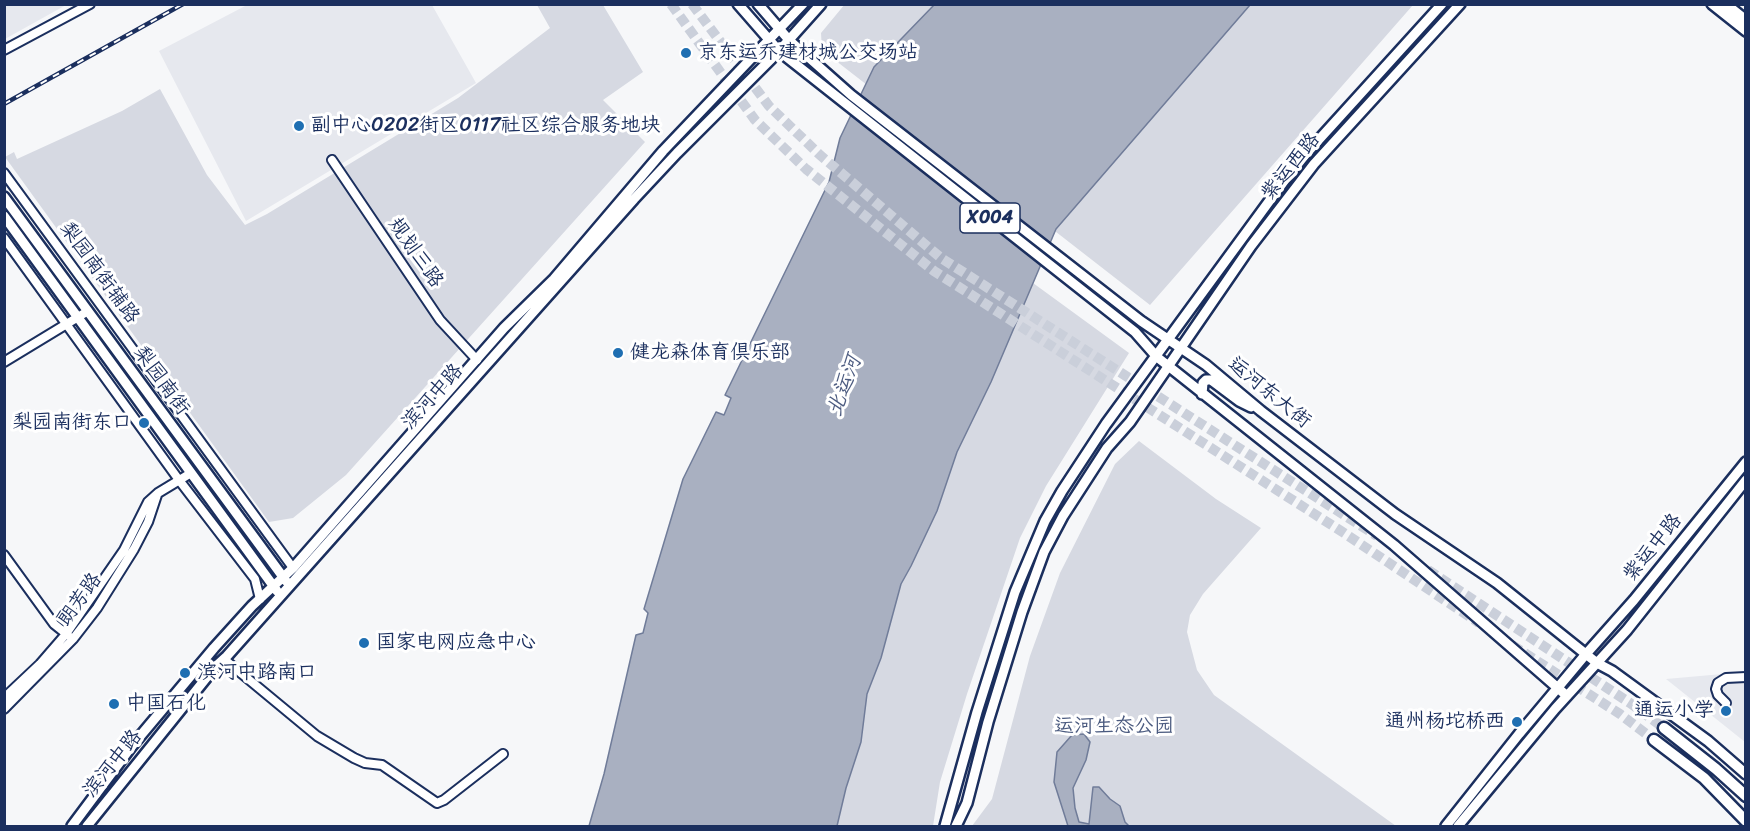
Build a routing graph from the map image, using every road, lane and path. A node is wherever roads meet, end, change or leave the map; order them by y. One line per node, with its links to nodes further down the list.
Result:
1 (90, 4): 15 (street)
2 (738, 4): 13 (main road)
3 (758, 4): 11 (main road, 运河东大街)
4 (803, 4): 11 (main road, 滨河中路)
5 (820, 4): 14 (main road, 滨河中路)
6 (1442, 4): 25 (main road, 紫运西路)
7 (1460, 4): 26 (main road, 紫运西路)
8 (1712, 4): 12 (main road)
9 (1726, 4): 10 (main road)
10 (1746, 20)
11 (780, 28): 13 (main road, 滨河中路); 14 (main road, 运河东大街 / X004)
12 (1746, 31)
13 (770, 40): 16 (main road); 28 (main road, 滨河中路)
14 (789, 40): 16 (main road, 滨河中路); 25 (main road, 运河东大街 / X004)
15 (4, 50)
16 (779, 51): 27 (main road, X004); 39 (main road, 滨河中路)
17 (332, 160): 28 (street, 规划三路)
18 (4, 173): 38 (street, 梨园南街辅路)
19 (4, 196): 22 (main road, 梨园南街)
20 (4, 216): 23 (main road, 梨园南街)
21 (4, 237): 24 (street)
22 (88, 311): 23 (street); 39 (main road, 梨园南街)
23 (78, 319): 24 (street); 34 (main road, 梨园南街)
24 (67, 325): 29 (street); 35 (street)
25 (1168, 340): 26 (main road, 运河东大街 / X004); 27 (main road, 紫运西路)
26 (1181, 348): 30 (main road, 紫运西路); 32 (main road, 运河东大街 / X004)
27 (1157, 357): 30 (main road, X004); 60 (main road, 紫运西路)
28 (477, 360): 38 (main road, 滨河中路)
29 (4, 362)
30 (1168, 366): 31 (main road, X004); 61 (main road, 紫运西路)
31 (1202, 394): 32 (main road); 47 (main road, X004)
32 (1262, 411): 43 (main road, 运河东大街 / X004)
33 (1746, 462): 43 (main road, 紫运中路)
34 (191, 473): 35 (street, 朗芳路); 40 (main road, 梨园南街)
35 (180, 480): 41 (street); 42 (street, 朗芳路)
36 (1746, 480): 45 (main road, 紫运中路)
37 (4, 555): 42 (street)
38 (293, 568): 39 (main road, 滨河中路)
39 (287, 582): 40 (main road, 滨河中路)
40 (277, 591): 41 (main road, 滨河中路); 44 (main road, 滨河中路)
41 (260, 600): 58 (main road, 滨河中路)
42 (69, 636): 49 (street, 朗芳路); 51 (street, 朗芳路)
43 (1586, 654): 45 (main road, 运河东大街 / X004); 47 (main road, 紫运中路)
44 (224, 659): 54 (street); 59 (main road, 滨河中路)
45 (1597, 663): 48 (main road, 紫运中路); 55 (main road, 运河东大街 / X004)
46 (1746, 677): 50 (street)
47 (1558, 687): 48 (main road, X004); 62 (main road, 紫运中路)
48 (1567, 696): 63 (main road, 紫运中路)
49 (4, 698)
50 (1726, 703)
51 (4, 709)
52 (1664, 728): 56 (highway)
53 (1654, 740): 57 (highway)
54 (502, 754)
55 (1746, 774)
56 (1746, 796)
57 (1746, 821)
58 (72, 826)
59 (87, 826)
60 (945, 826)
61 (956, 826)
62 (1446, 826)
63 (1458, 826)

